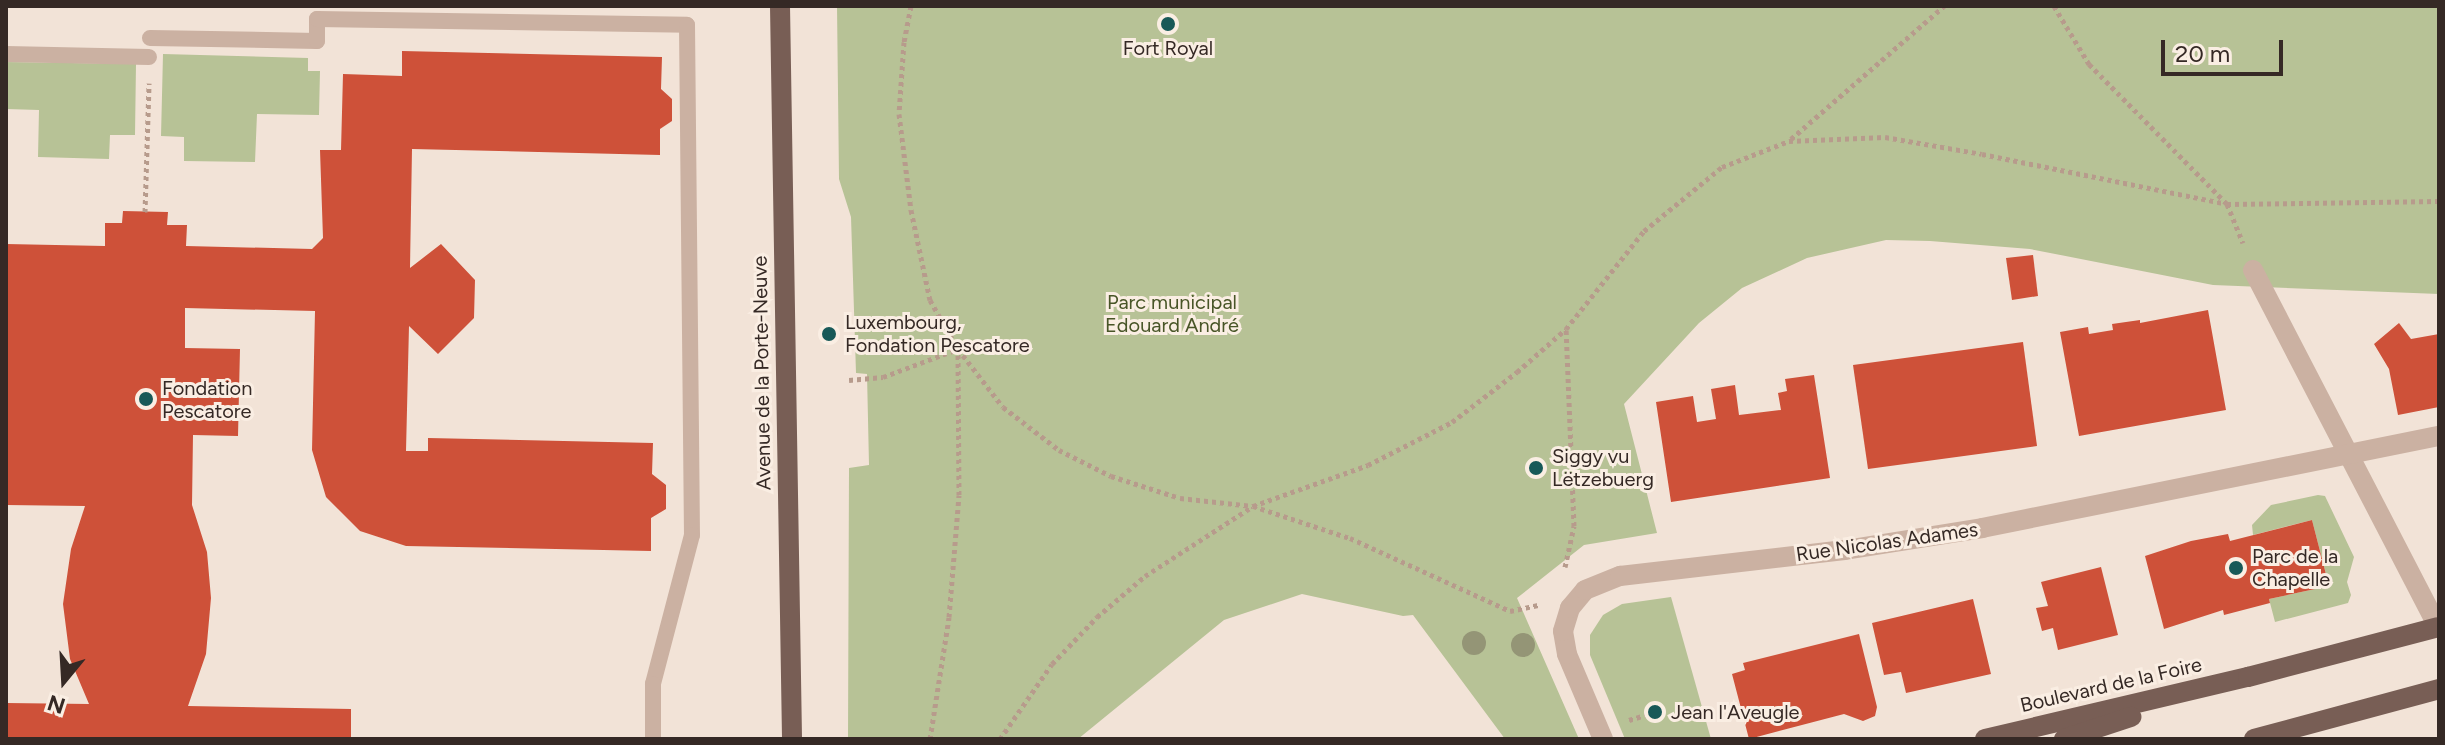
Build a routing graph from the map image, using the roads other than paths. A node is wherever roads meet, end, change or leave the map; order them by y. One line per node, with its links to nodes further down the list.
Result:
1 (780, 6): 12 (main road, Avenue de la Porte-Neuve)
2 (150, 38): 11 (lane)
3 (6, 54): 4 (lane)
4 (149, 57)
5 (2253, 270): 7 (street)
6 (2439, 436): 7 (street, Rue Nicolas Adames)
7 (2349, 455): 8 (street); 13 (street, Rue Nicolas Adames)
8 (2438, 627): 9 (main road, Boulevard de la Foire)
9 (2248, 677): 14 (main road, Boulevard de la Foire); 15 (main road, Boulevard de la Foire)
10 (2439, 689): 16 (main road)
11 (653, 739)
12 (792, 739)
13 (1603, 739)
14 (1985, 739)
15 (2064, 739)
16 (2254, 739)

